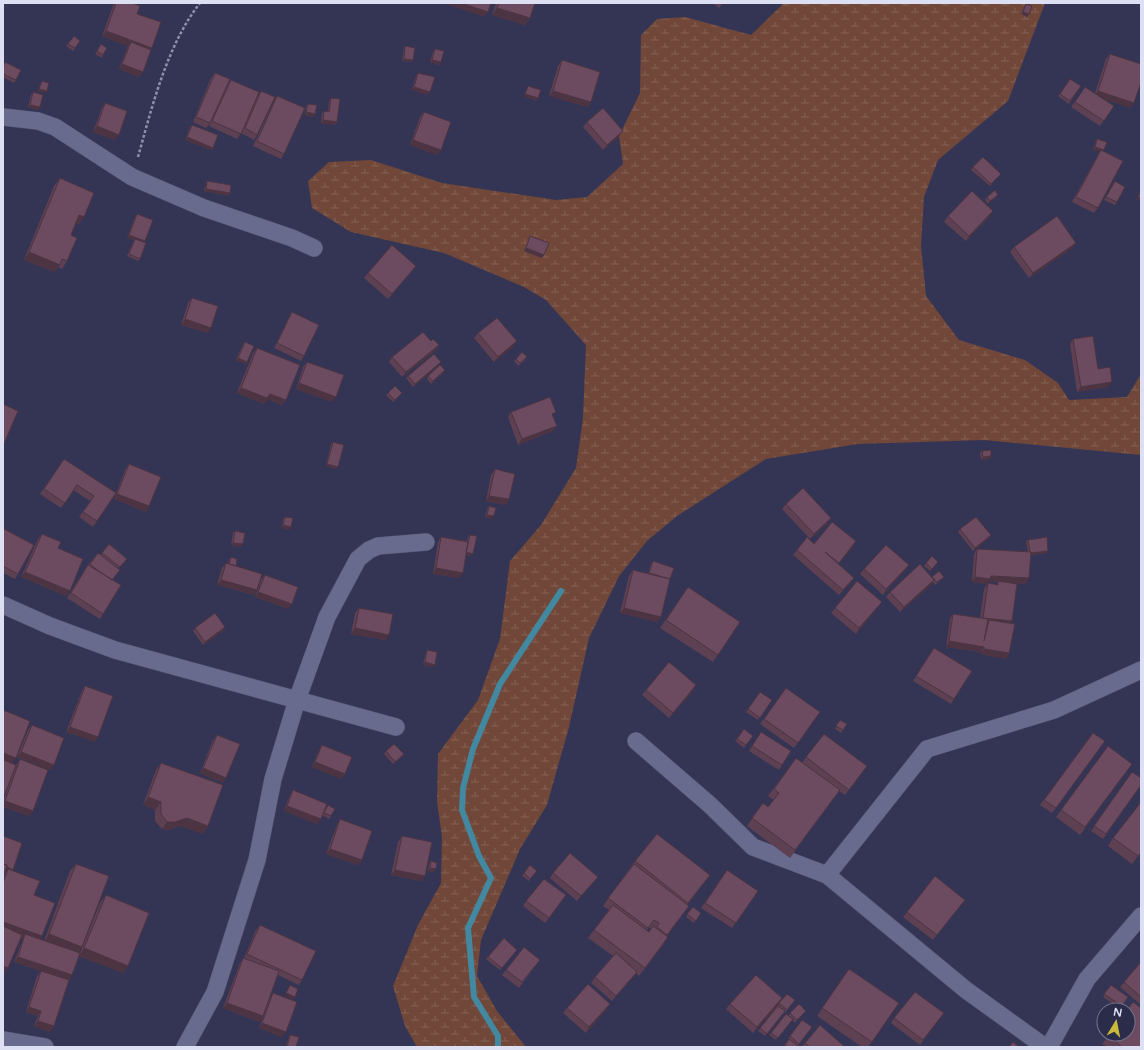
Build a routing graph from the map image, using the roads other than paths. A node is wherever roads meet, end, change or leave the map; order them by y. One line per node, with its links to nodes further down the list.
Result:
1 (3, 117): 2 (street)
2 (314, 248)
3 (426, 542): 6 (street)
4 (3, 605): 6 (street)
5 (1141, 670): 9 (street)
6 (297, 700): 7 (street); 13 (street)
7 (396, 727)
8 (636, 741): 9 (street)
9 (827, 875): 14 (street)
10 (1141, 916): 15 (street)
11 (3, 1040): 12 (street)
12 (45, 1047)
13 (185, 1047)
14 (1045, 1047)
15 (1049, 1047)

